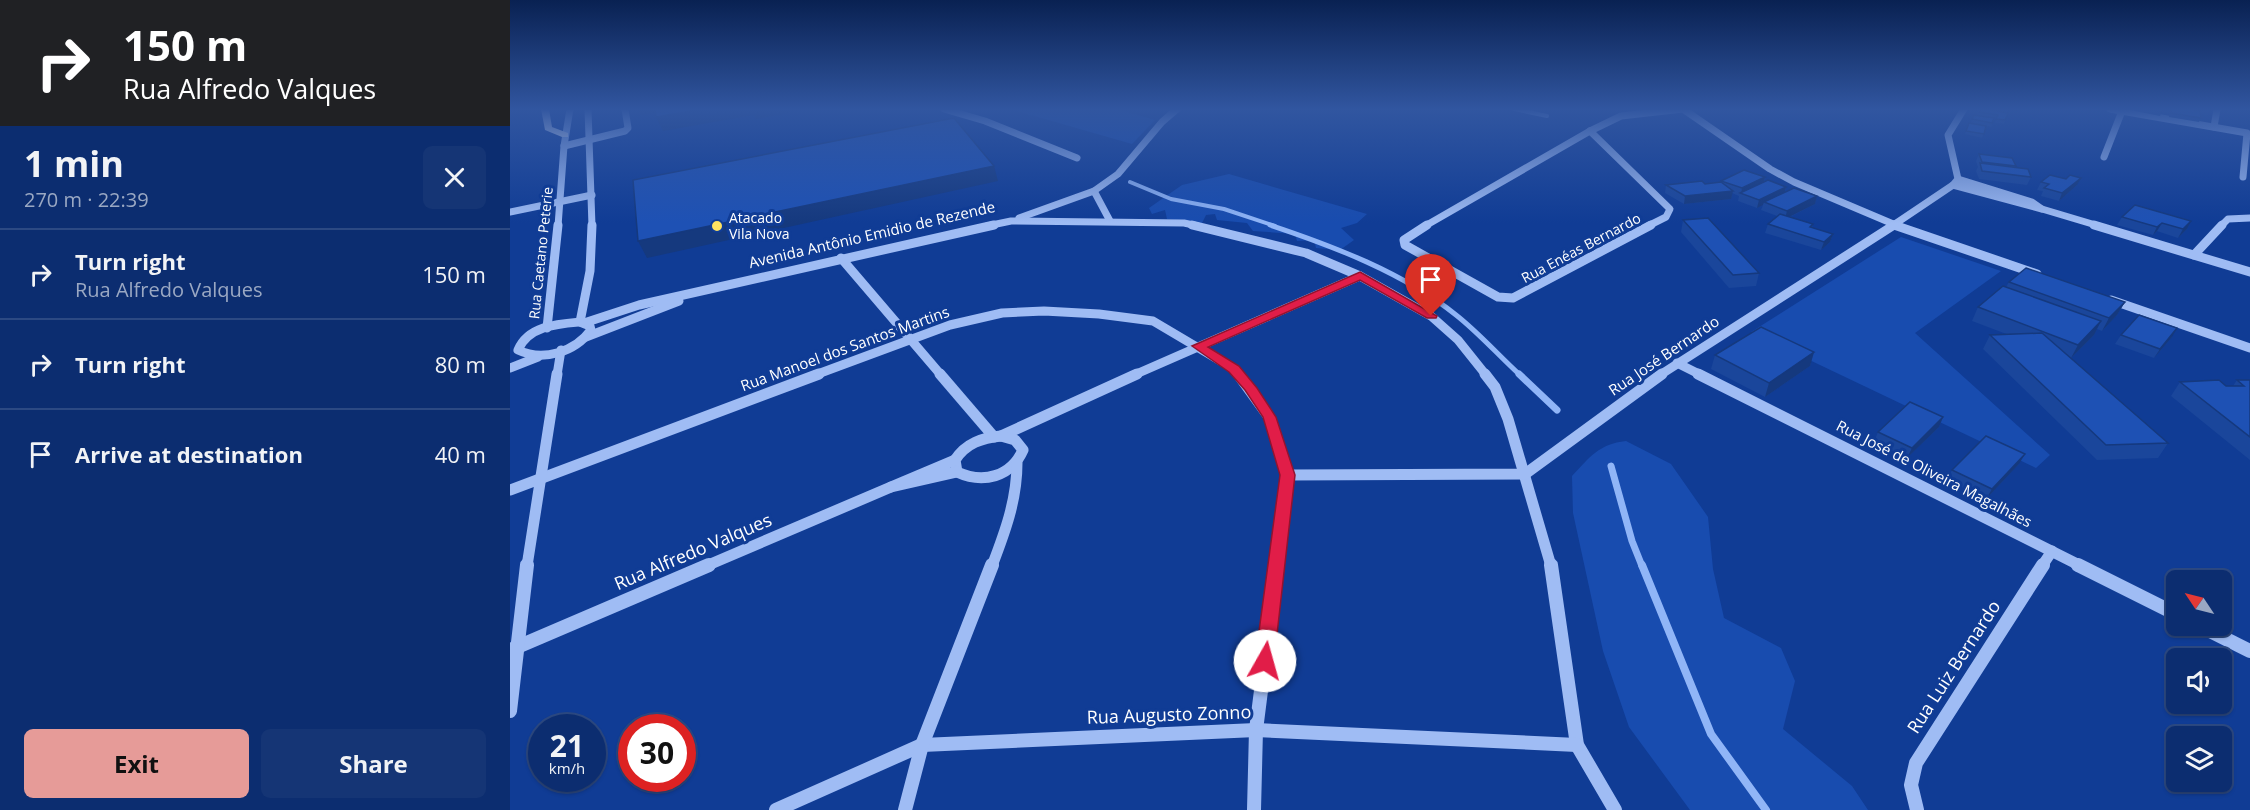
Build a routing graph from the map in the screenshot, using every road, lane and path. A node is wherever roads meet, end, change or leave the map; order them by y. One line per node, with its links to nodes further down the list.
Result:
1 (564, 146): 17 (street, Rua Caetano Peterie)
2 (588, 147): 16 (street)
3 (1049, 147): 12 (street)
4 (1141, 147): 15 (street)
5 (1563, 147): 6 (street, Rua Enéas Bernardo)
6 (1607, 147)
7 (1738, 147): 22 (street)
8 (1950, 147): 14 (street)
9 (2108, 147): 11 (street)
10 (2246, 147): 13 (street)
11 (2104, 157)
12 (1077, 158)
13 (2243, 177)
14 (1955, 182): 22 (street, Rua José Bernardo); 23 (street)
15 (1094, 191): 20 (street); 21 (street)
16 (592, 195): 17 (street); 30 (street)
17 (561, 201): 18 (street); 31 (street, Rua Caetano Peterie)
18 (510, 212)
19 (2250, 218): 23 (street)
20 (1011, 221): 21 (street, Avenida Antônio Emidio de Rezende); 24 (street, Avenida Antônio Emidio de Rezende)
21 (1110, 221): 26 (street, Avenida Antônio Emidio de Rezende)
22 (1894, 225): 27 (street); 38 (street, Rua José Bernardo)
23 (2194, 255): 25 (street)
24 (841, 258): 28 (street, Avenida Antônio Emidio de Rezende); 33 (street)
25 (2250, 272)
26 (1360, 276): 34 (street); 43 (street, Avenida Antônio Emidio de Rezende)
27 (2050, 279)
28 (698, 292): 30 (street, Avenida Antônio Emidio de Rezende); 32 (street, Avenida Antônio Emidio de Rezende)
29 (2105, 298): 35 (street)
30 (582, 323): 31 (street, Avenida Antônio Emidio de Rezende); 32 (street)
31 (547, 328): 36 (street)
32 (586, 337): 37 (street, Avenida Antônio Emidio de Rezende)
33 (909, 340): 34 (street, Rua Manoel dos Santos Martins); 40 (street); 45 (street, Rua Manoel dos Santos Martins)
34 (1198, 346): 40 (street); 44 (street, Rua Manoel dos Santos Martins)
35 (2250, 348)
36 (514, 351): 37 (street)
37 (555, 352): 39 (street, Avenida Antônio Emidio de Rezende); 45 (street)
38 (1677, 363): 43 (street, Rua José Bernardo); 47 (street, Rua José de Oliveira Magalhães)
39 (510, 368)
40 (998, 436): 41 (street); 42 (street, Rua Alfredo Valques)
41 (1017, 463): 42 (street); 54 (street)
42 (956, 466): 50 (street, Rua Alfredo Valques)
43 (1525, 474): 44 (street); 55 (street, Avenida Antônio Emidio de Rezende)
44 (1288, 475): 53 (street)
45 (539, 479): 46 (street, Rua Manoel dos Santos Martins); 50 (street)
46 (510, 490)
47 (2052, 551): 48 (street, Rua José de Oliveira Magalhães); 60 (street, Rua Luiz Bernardo)
48 (2166, 609)
49 (2220, 636): 51 (street)
50 (513, 649): 52 (street)
51 (2250, 651)
52 (510, 711)
53 (1256, 730): 54 (street, Rua Augusto Zonno); 55 (street, Rua Augusto Zonno); 58 (street)
54 (922, 745): 56 (street, Rua Augusto Zonno); 57 (street)
55 (1577, 745): 59 (street, Avenida Antônio Emidio de Rezende)
56 (776, 810)
57 (905, 810)
58 (1254, 810)
59 (1616, 810)
60 (1917, 810)

